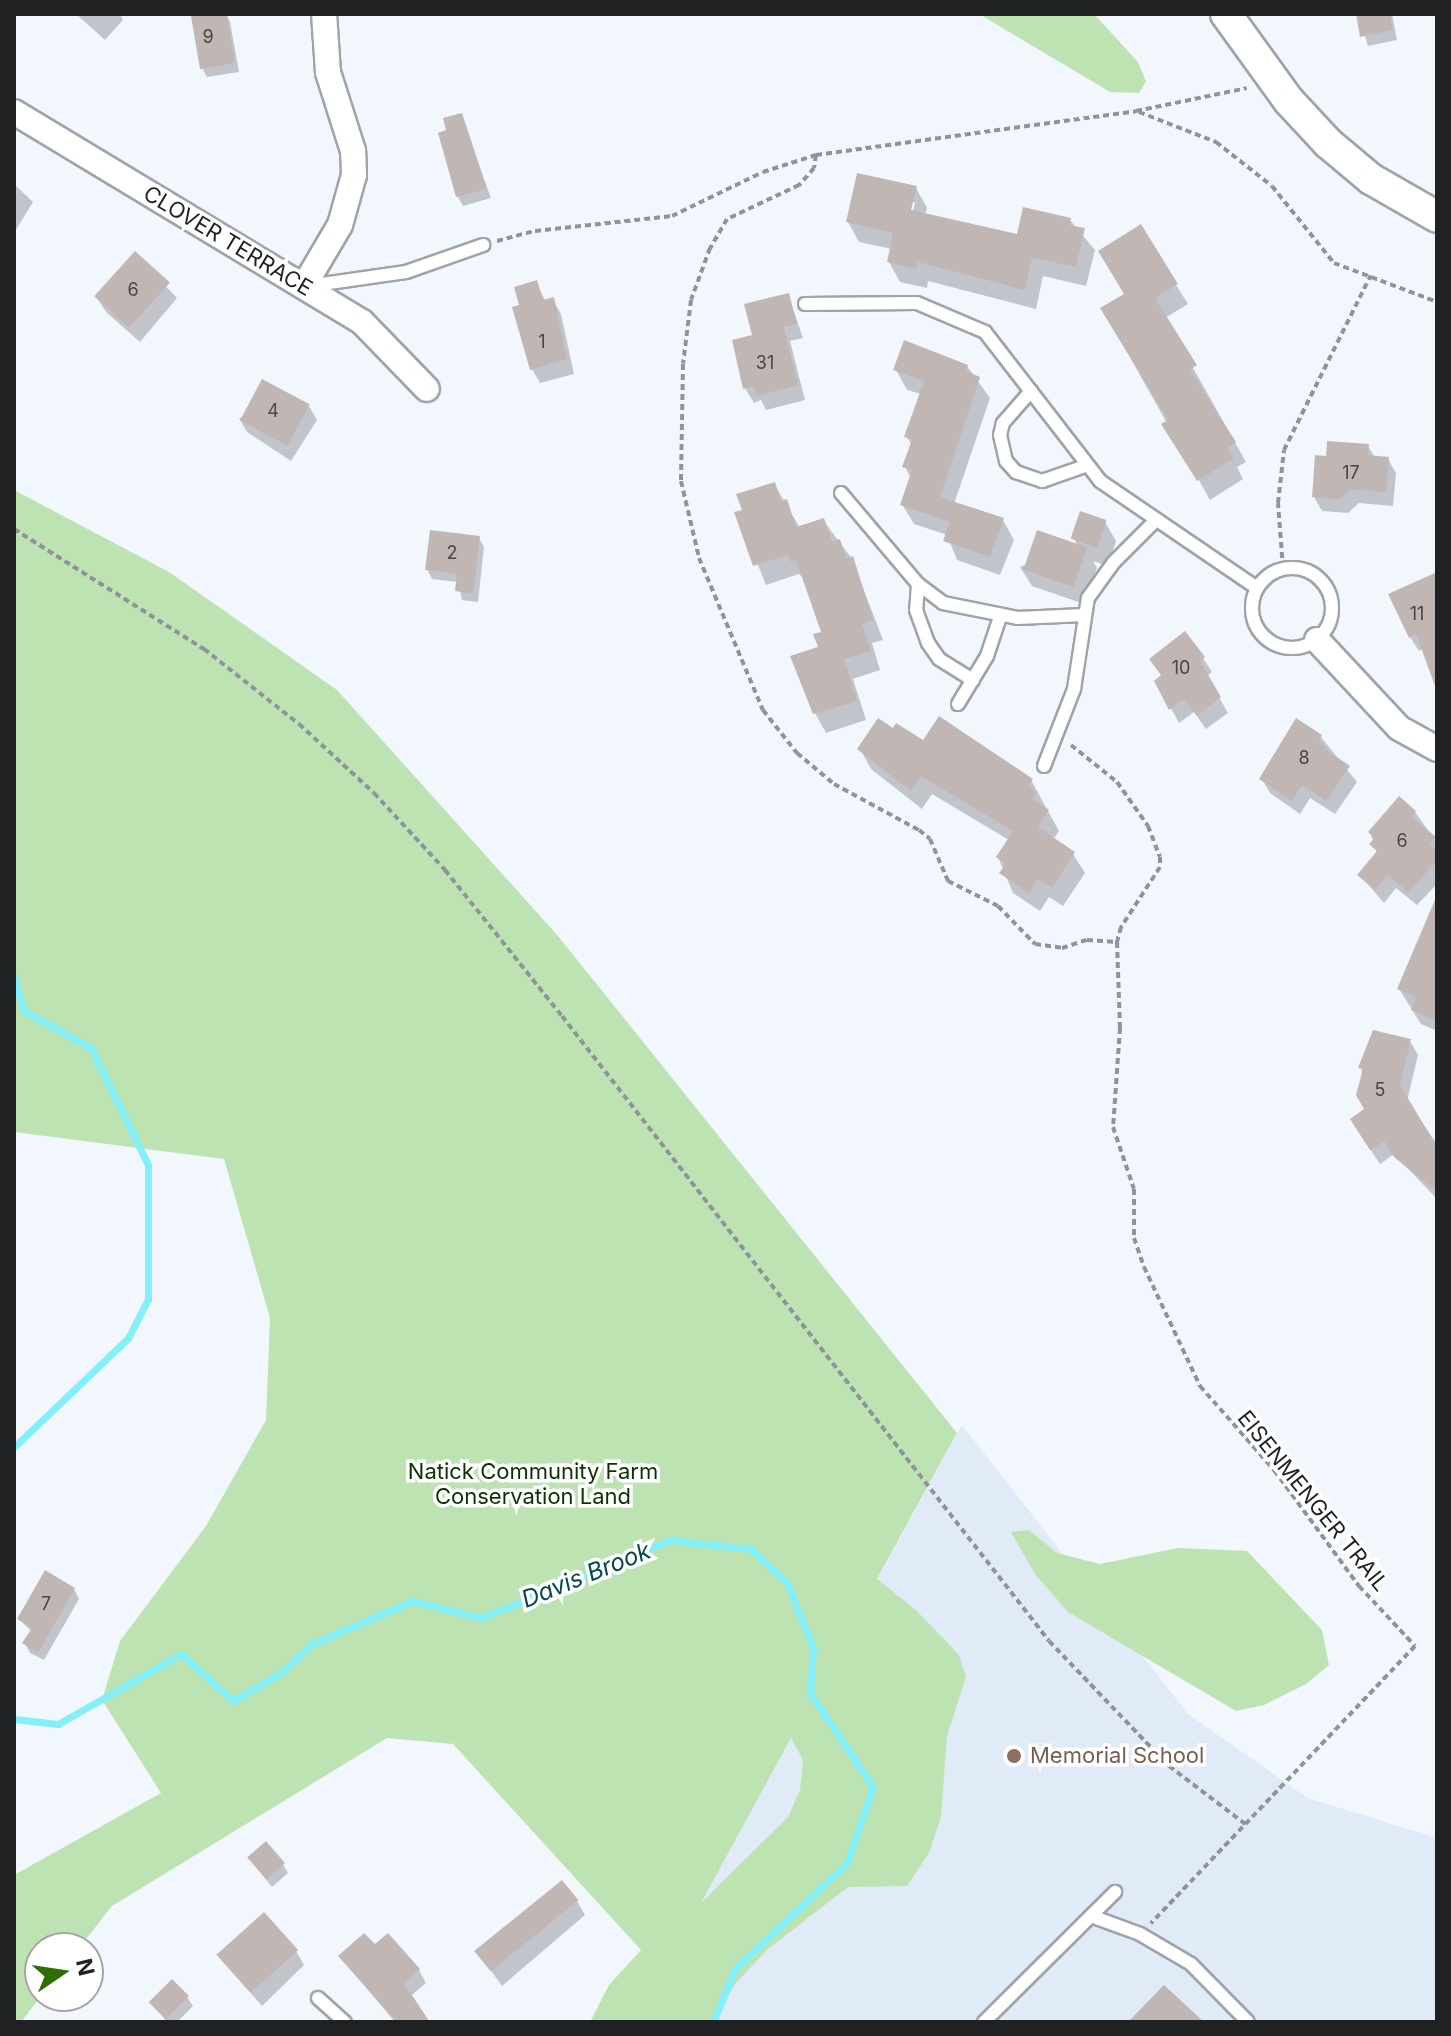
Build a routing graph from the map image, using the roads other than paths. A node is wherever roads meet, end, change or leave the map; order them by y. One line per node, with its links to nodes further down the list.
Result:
1 (324, 14): 6 (street)
2 (1226, 14): 4 (street)
3 (14, 112): 6 (street, CLOVER TERRACE)
4 (1437, 217)
5 (483, 245): 6 (lane)
6 (304, 286): 8 (street, CLOVER TERRACE)
7 (805, 304): 9 (lane)
8 (427, 389)
9 (1031, 391): 10 (lane); 10 (lane)
10 (1085, 466): 12 (lane)
11 (841, 493): 13 (lane)
12 (1155, 521): 14 (lane); 15 (lane)
13 (918, 584): 16 (lane); 18 (lane)
14 (1257, 588): 17 (lane); 17 (lane)
15 (1084, 615): 16 (lane); 21 (lane)
16 (1000, 617): 18 (lane)
17 (1317, 640): 20 (street)
18 (973, 680): 19 (lane)
19 (958, 704)
20 (1437, 749)
21 (1044, 766)
22 (1115, 1892): 23 (lane)
23 (1091, 1916): 26 (lane); 27 (lane)
24 (318, 1998): 25 (lane)
25 (345, 2022)
26 (984, 2022)
27 (1248, 2022)

